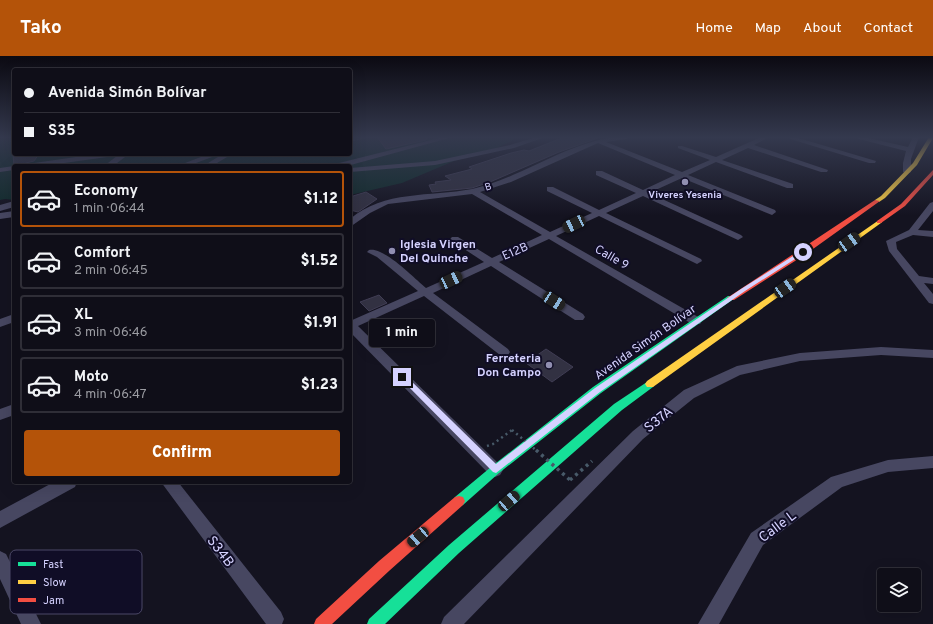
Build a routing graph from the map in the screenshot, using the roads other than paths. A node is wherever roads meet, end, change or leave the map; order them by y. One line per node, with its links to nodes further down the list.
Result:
1 (428, 164): 11 (street)
2 (544, 164): 19 (street, B)
3 (652, 164): 16 (street)
4 (707, 164): 16 (street, E12B)
5 (725, 164): 17 (street)
6 (804, 164): 12 (street)
7 (906, 164): 13 (street)
8 (916, 164): 13 (highway, Avenida Simón Bolívar)
9 (12, 168): 10 (street)
10 (0, 170)
11 (352, 170)
12 (824, 170)
13 (907, 172): 29 (highway, Avenida Simón Bolívar)
14 (933, 172): 35 (highway)
15 (599, 173): 20 (street)
16 (680, 176): 20 (street, E12B); 24 (street)
17 (790, 186)
18 (550, 189): 25 (street)
19 (473, 191): 28 (street, B); 32 (street, Calle 9)
20 (643, 193): 25 (street, E12B); 33 (street)
21 (12, 205): 23 (street)
22 (933, 205): 30 (street)
23 (0, 208)
24 (772, 212)
25 (598, 213): 32 (street, E12B); 37 (street)
26 (12, 214): 27 (street)
27 (0, 216)
28 (352, 222)
29 (846, 223): 35 (highway); 45 (highway, Avenida Simón Bolívar)
30 (912, 232): 31 (street); 39 (street)
31 (933, 234)
32 (549, 236): 38 (street, E12B); 45 (street, Calle 9)
33 (738, 237)
34 (455, 239): 38 (street)
35 (849, 242): 64 (highway)
36 (372, 252): 41 (street)
37 (696, 261)
38 (491, 262): 41 (street, E12B); 43 (street)
39 (916, 280): 40 (street); 42 (street)
40 (933, 281)
41 (425, 292): 47 (street, E12B); 49 (street)
42 (933, 301)
43 (579, 317)
44 (12, 319): 46 (street)
45 (696, 321): 54 (highway, Avenida Simón Bolívar)
46 (0, 323)
47 (352, 324)
48 (352, 327): 54 (street)
49 (504, 352)
50 (933, 354): 65 (street, S37A)
51 (12, 410): 52 (street)
52 (0, 415)
53 (933, 462): 66 (street, Calle L)
54 (496, 470): 63 (highway, Avenida Simón Bolívar)
55 (65, 484): 57 (street)
56 (171, 484): 61 (street, S34B)
57 (0, 520)
58 (0, 560): 59 (street)
59 (10, 581)
60 (26, 614): 62 (street)
61 (274, 619)
62 (31, 624)
63 (321, 624)
64 (374, 624)
65 (451, 624)
66 (708, 624)

